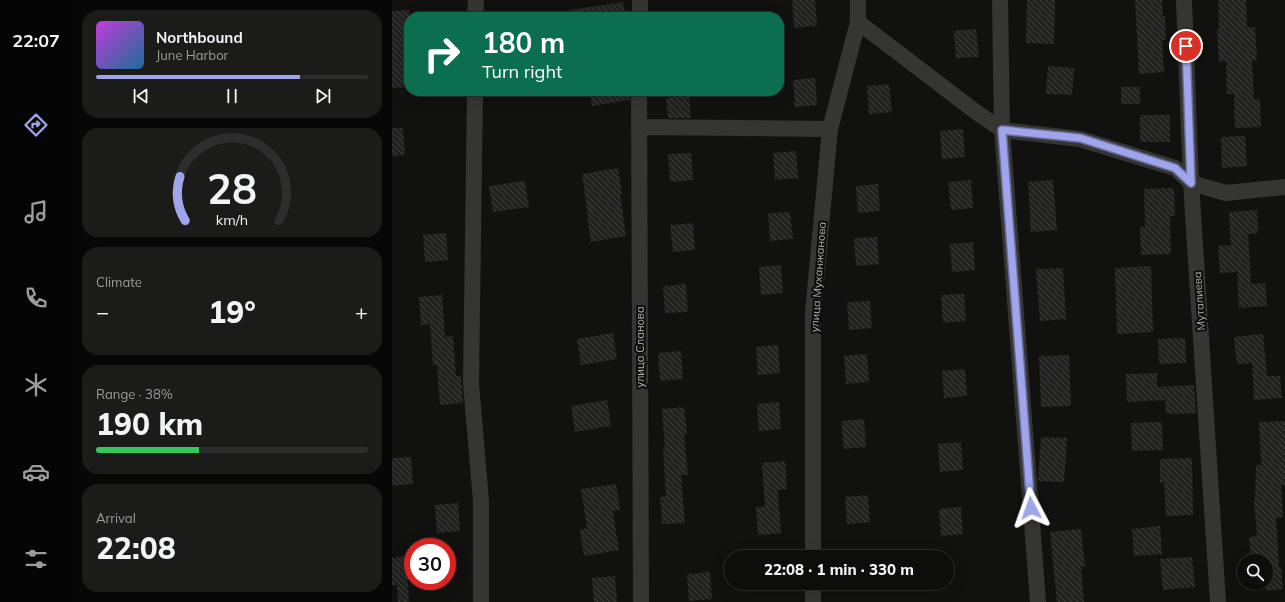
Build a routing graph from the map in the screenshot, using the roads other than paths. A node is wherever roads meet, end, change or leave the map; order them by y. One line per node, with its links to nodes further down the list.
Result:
1 (476, 0): 6 (street)
2 (640, 0): 7 (street)
3 (858, 0): 8 (street, улица Муханжанова)
4 (1000, 0): 13 (street)
5 (1184, 0): 14 (street, Муталиева)
6 (475, 12)
7 (640, 12)
8 (858, 22): 12 (street, улица Муханжанова); 13 (street)
9 (475, 96): 18 (street)
10 (639, 96): 11 (street, улица Сланова)
11 (639, 127): 12 (street); 19 (street, улица Сланова)
12 (830, 129): 16 (street, улица Муханжанова)
13 (1002, 130): 14 (street); 21 (street)
14 (1191, 183): 15 (street); 22 (street, Муталиева)
15 (1285, 187)
16 (813, 550)
17 (813, 590): 20 (street)
18 (481, 602)
19 (641, 602)
20 (813, 602)
21 (1038, 602)
22 (1218, 602)

